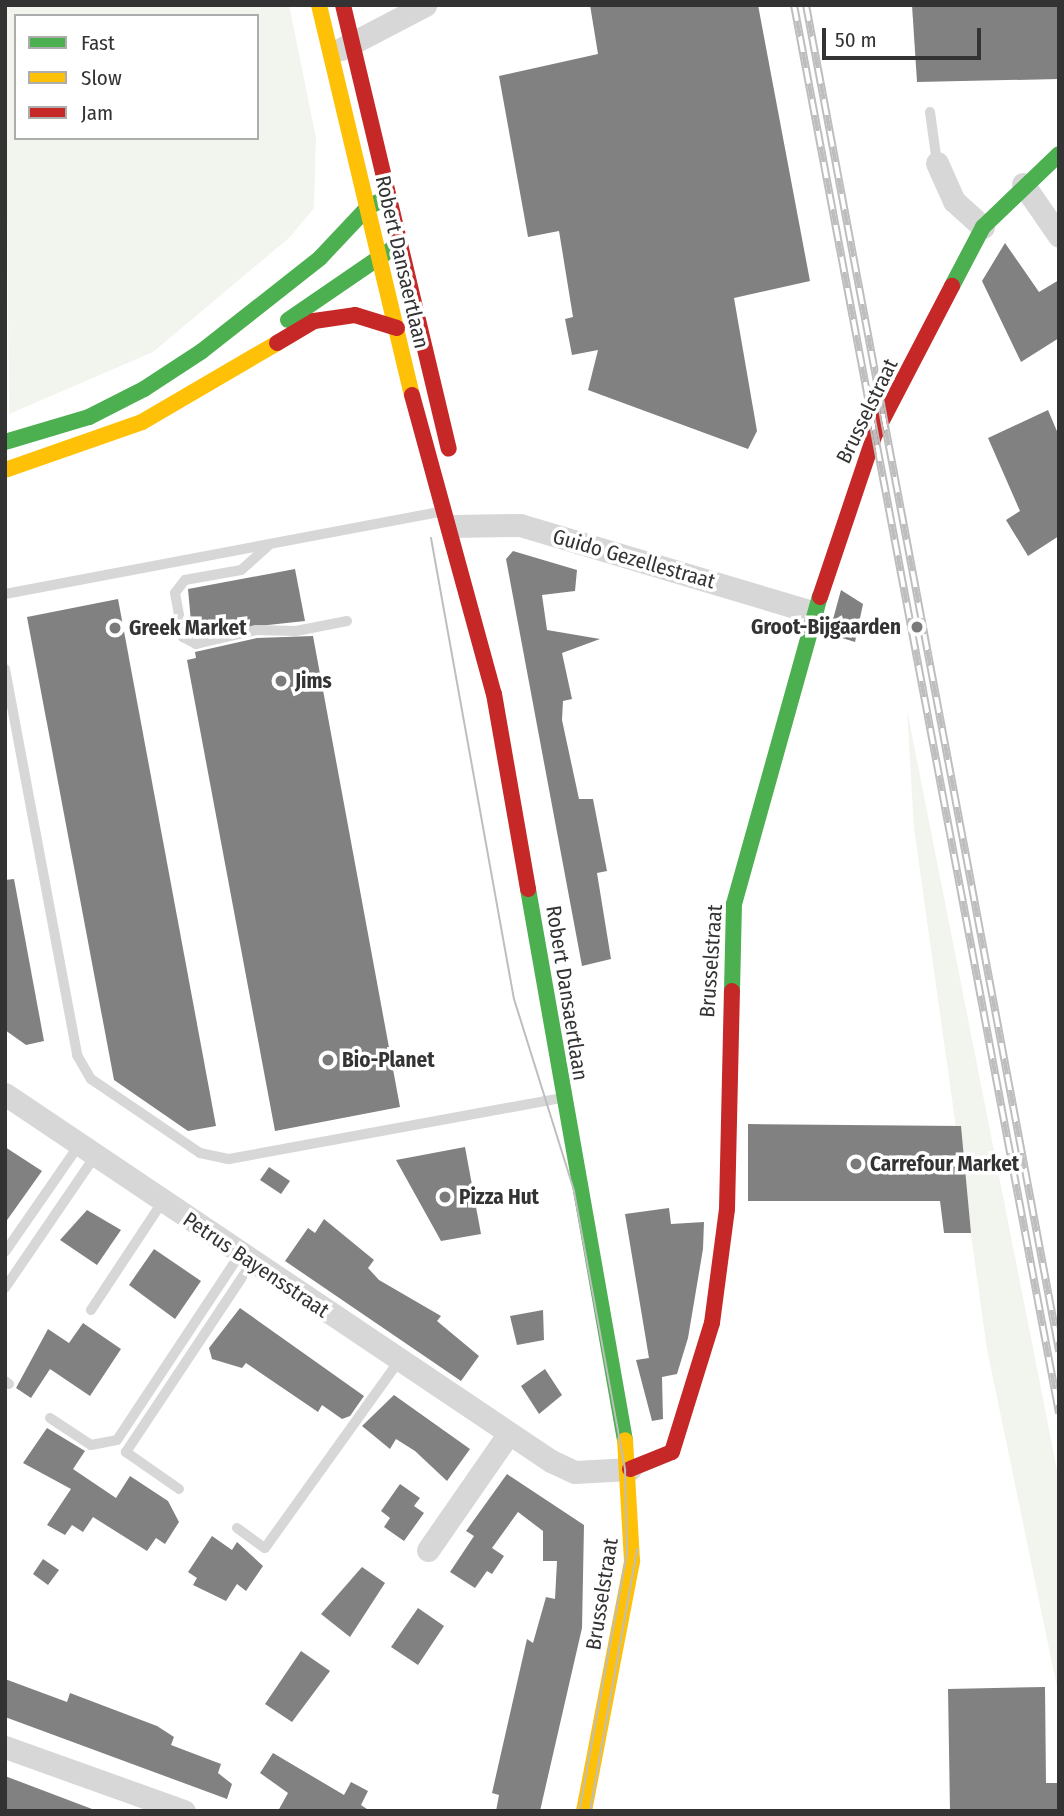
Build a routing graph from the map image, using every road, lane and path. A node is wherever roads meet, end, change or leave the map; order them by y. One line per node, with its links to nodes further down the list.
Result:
1 (319, 5): 4 (main road, Robert Dansaertlaan)
2 (343, 5): 4 (main road, Robert Dansaertlaan)
3 (425, 5): 4 (street)
4 (341, 49): 9 (main road, Robert Dansaertlaan); 10 (main road, Robert Dansaertlaan)
5 (930, 112): 7 (lane)
6 (1059, 154): 8 (main road, Brusselstraat)
7 (937, 163): 11 (street)
8 (1023, 184): 11 (main road, Brusselstraat); 12 (street)
9 (388, 197): 10 (main road); 13 (main road, Robert Dansaertlaan)
10 (368, 207): 14 (main road, Robert Dansaertlaan); 17 (main road)
11 (983, 226): 23 (main road, Brusselstraat)
12 (1059, 236)
13 (399, 244): 14 (main road); 19 (main road, Robert Dansaertlaan)
14 (380, 257): 15 (main road, Robert Dansaertlaan); 16 (main road)
15 (397, 328): 16 (main road); 20 (main road, Robert Dansaertlaan)
16 (262, 347): 18 (main road)
17 (5, 442)
18 (5, 470)
19 (453, 470)
20 (455, 510): 21 (lane); 23 (street, Guido Gezellestraat); 27 (main road, Robert Dansaertlaan)
21 (270, 544): 22 (lane); 24 (lane)
22 (5, 594)
23 (812, 612): 37 (main road, Brusselstraat)
24 (347, 621)
25 (5, 669): 27 (lane)
26 (5, 1094): 28 (street, Petrus Bayensstraat)
27 (563, 1098): 37 (main road, Robert Dansaertlaan)
28 (87, 1151): 29 (street, Petrus Bayensstraat); 30 (lane); 32 (lane)
29 (163, 1201): 31 (street, Petrus Bayensstraat); 33 (lane)
30 (5, 1252)
31 (246, 1258): 34 (street, Petrus Bayensstraat); 35 (lane); 38 (lane)
32 (5, 1288)
33 (91, 1310)
34 (399, 1361): 36 (street, Petrus Bayensstraat); 39 (lane)
35 (50, 1418)
36 (509, 1433): 37 (street, Petrus Bayensstraat); 40 (street)
37 (630, 1469): 43 (main road, Brusselstraat)
38 (179, 1489)
39 (237, 1528)
40 (428, 1550)
41 (5, 1747): 42 (street)
42 (184, 1811)
43 (584, 1811)

